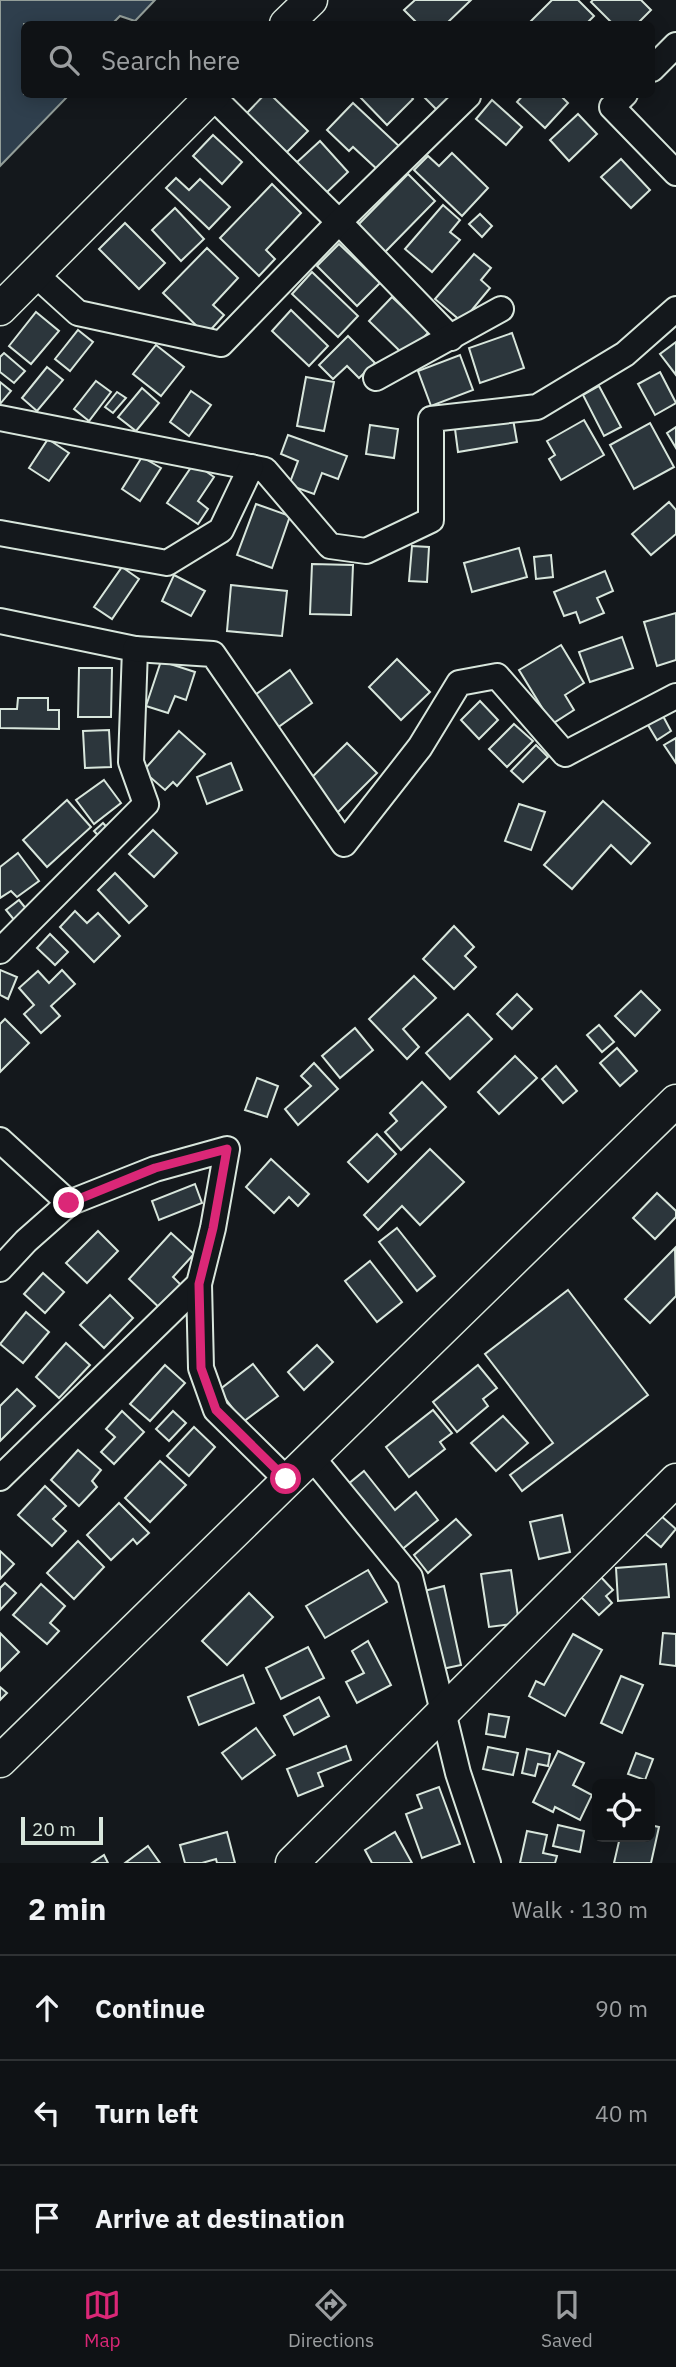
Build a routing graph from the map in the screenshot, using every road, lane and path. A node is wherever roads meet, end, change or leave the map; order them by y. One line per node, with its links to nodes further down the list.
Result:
1 (311, 0): 2 (street)
2 (289, 21)
3 (676, 45): 4 (street)
4 (655, 66)
5 (210, 98): 11 (street)
6 (216, 98): 10 (street)
7 (466, 98): 10 (street)
8 (621, 98): 9 (street)
9 (676, 173)
10 (339, 222): 11 (street); 15 (street)
11 (35, 274): 12 (street)
12 (0, 309)
13 (501, 309): 15 (street)
14 (676, 309): 18 (street)
15 (451, 338): 16 (street)
16 (376, 378)
17 (0, 418): 18 (street)
18 (251, 467): 19 (street)
19 (0, 533)
20 (0, 621): 21 (street)
21 (135, 649): 22 (street); 23 (street)
22 (676, 696)
23 (0, 951)
24 (676, 1101): 29 (street)
25 (0, 1140): 26 (street)
26 (69, 1203): 27 (street); 28 (street)
27 (0, 1269)
28 (199, 1284): 30 (street); 31 (street)
29 (311, 1456): 31 (street); 33 (street)
30 (0, 1478)
31 (286, 1479): 34 (street)
32 (676, 1480): 33 (street)
33 (443, 1710): 35 (street); 36 (street)
34 (0, 1761)
35 (292, 1863)
36 (488, 1863)

